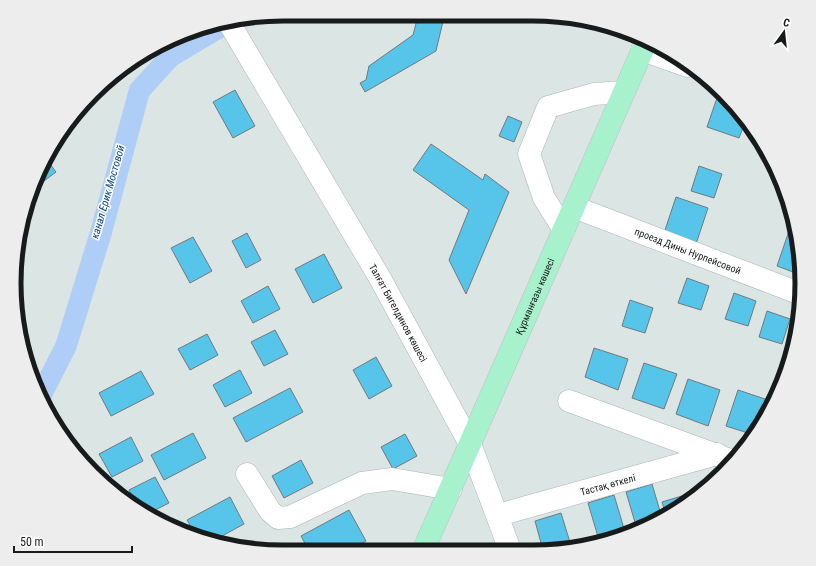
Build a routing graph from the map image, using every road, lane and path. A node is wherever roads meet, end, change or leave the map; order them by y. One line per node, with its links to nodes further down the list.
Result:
1 (231, 26): 9 (street, Талғат Бигелдинов көшесі)
2 (644, 46): 3 (street); 4 (main road, Құрманғазы көшесі)
3 (654, 51)
4 (624, 92): 5 (main road, Құрманғазы көшесі); 6 (street)
5 (574, 207): 6 (main road, Құрманғазы көшесі); 7 (street, проезд Дины Нурпейсовой)
6 (564, 230): 9 (main road, Құрманғазы көшесі)
7 (794, 292)
8 (569, 401): 10 (street, Тастақ өткелі)
9 (470, 444): 12 (main road, Құрманғазы көшесі); 13 (street, Талғат Бигелдинов көшесі)
10 (725, 458): 13 (street, Тастақ өткелі)
11 (247, 474): 12 (street)
12 (451, 489): 14 (main road, Құрманғазы көшесі)
13 (498, 515): 15 (street, Талғат Бигелдинов көшесі)
14 (425, 545)
15 (508, 545)

